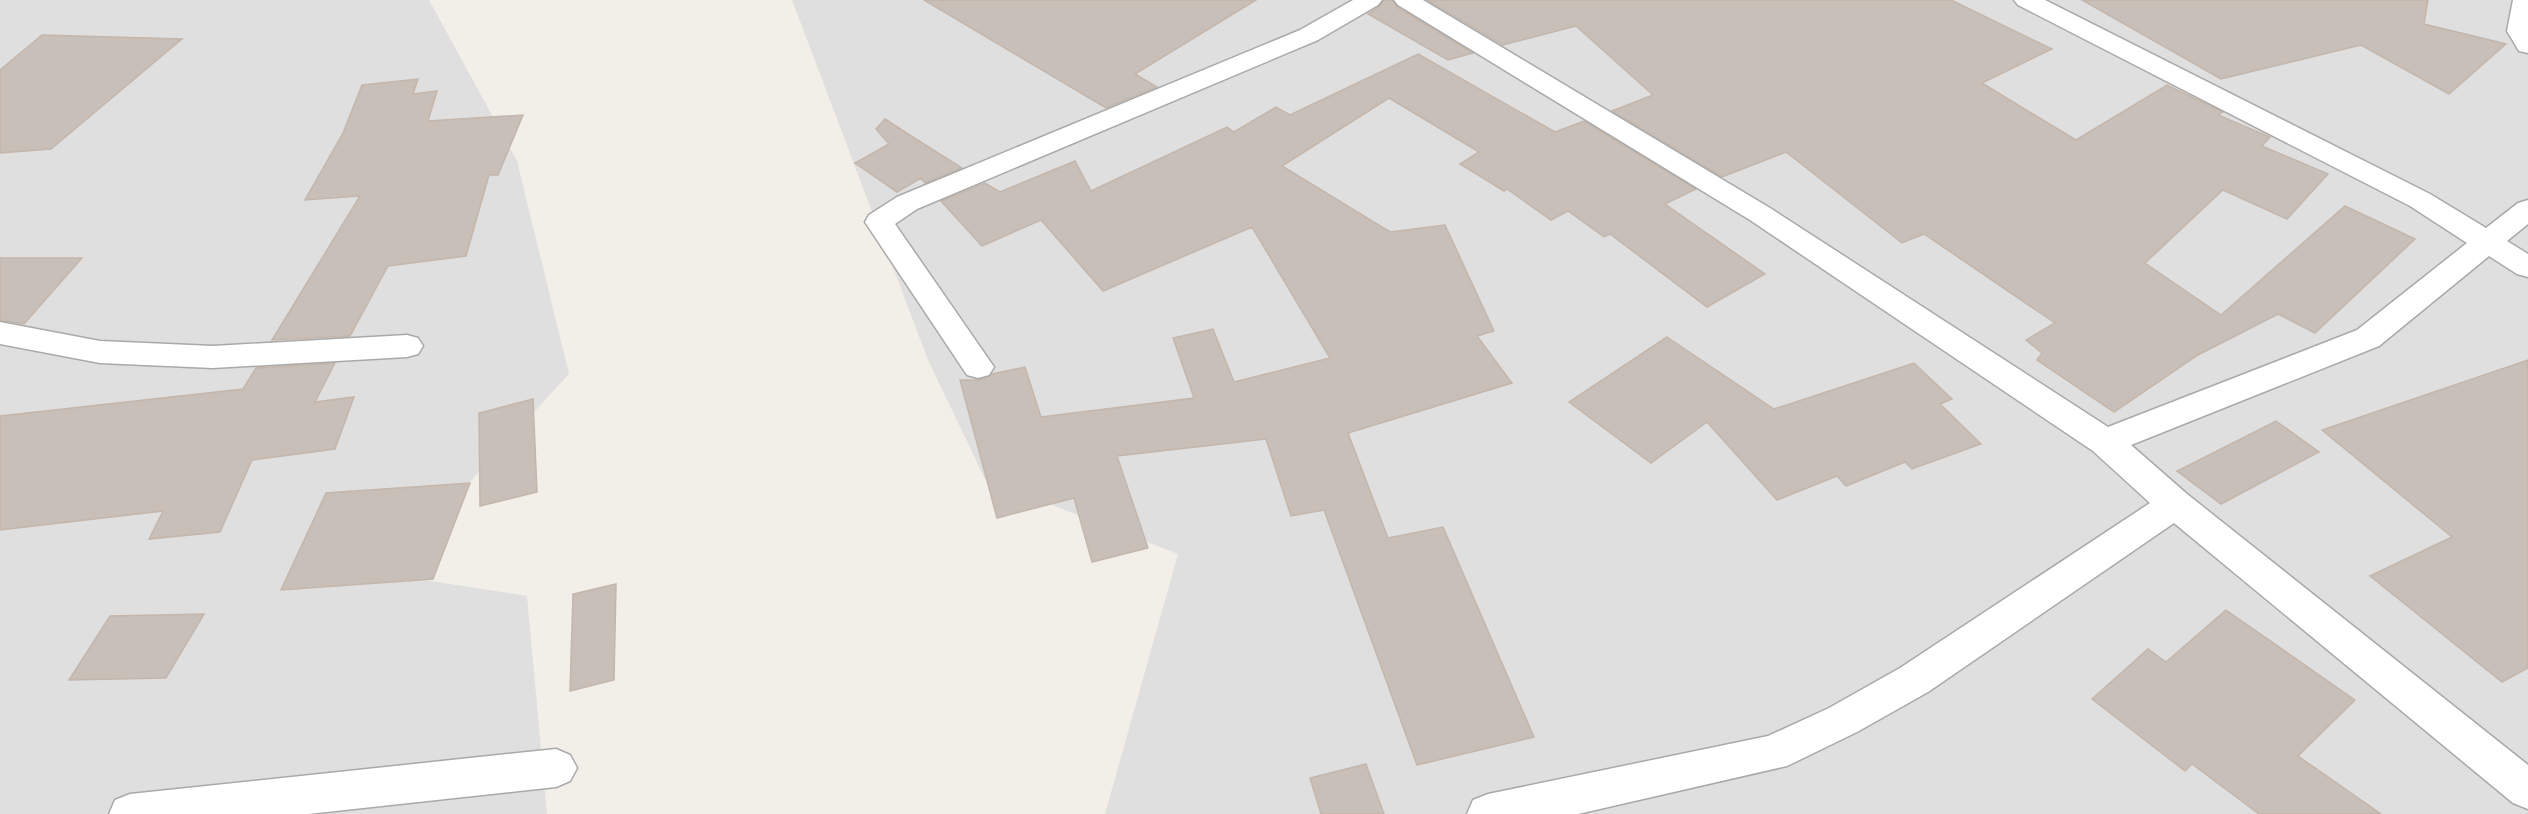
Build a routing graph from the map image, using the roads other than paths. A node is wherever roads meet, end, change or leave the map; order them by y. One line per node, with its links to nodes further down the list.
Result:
1 (1370, 0): 11 (street)
2 (1406, 0): 12 (street)
3 (2026, 0): 7 (street)
4 (2525, 0): 5 (street)
5 (2528, 46)
6 (2528, 209): 7 (street)
7 (2487, 243): 8 (street); 12 (street)
8 (2528, 267)
9 (0, 333): 10 (street)
10 (407, 346)
11 (978, 367)
12 (2104, 442): 13 (street)
13 (2175, 504): 15 (street); 17 (street)
14 (556, 768): 16 (street)
15 (2528, 790)
16 (130, 814)
17 (1488, 814)

